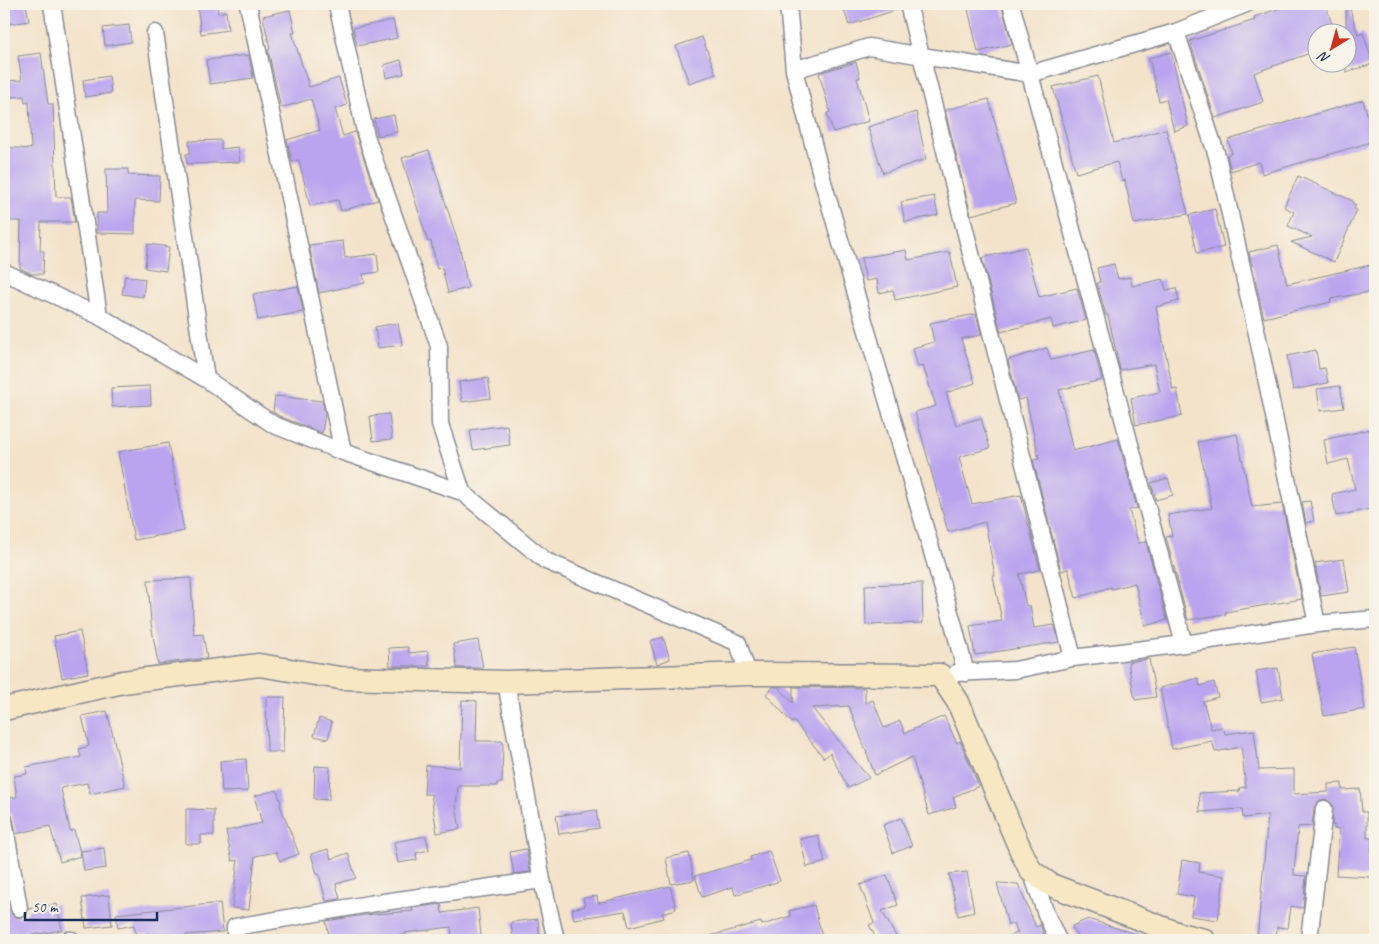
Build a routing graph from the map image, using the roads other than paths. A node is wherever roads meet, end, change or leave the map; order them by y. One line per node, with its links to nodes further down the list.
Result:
1 (52, 4): 14 (street)
2 (248, 4): 16 (street)
3 (337, 4): 17 (street)
4 (788, 4): 11 (street)
5 (908, 4): 10 (street)
6 (1011, 4): 12 (street)
7 (1246, 4): 8 (street)
8 (1176, 32): 12 (street); 19 (street)
9 (155, 33): 15 (street)
10 (921, 56): 11 (street); 12 (street); 21 (street)
11 (794, 70): 22 (street)
12 (1030, 74): 20 (street)
13 (4, 272): 14 (street)
14 (99, 316): 15 (street)
15 (206, 379): 16 (street)
16 (343, 452): 17 (street)
17 (462, 492): 23 (street)
18 (1375, 620): 19 (street)
19 (1317, 624): 20 (street)
20 (1184, 644): 21 (street)
21 (1073, 658): 22 (street)
22 (966, 673): 24 (street)
23 (748, 674): 24 (street); 25 (street)
24 (940, 674): 29 (street)
25 (506, 682): 26 (street); 30 (street)
26 (4, 709)
27 (1324, 808): 38 (street)
28 (4, 821): 31 (street)
29 (1031, 871): 36 (street); 37 (street)
30 (542, 880): 34 (street); 35 (street)
31 (18, 908)
32 (68, 940): 33 (street)
33 (72, 940)
34 (235, 940)
35 (556, 940)
36 (1058, 940)
37 (1204, 940)
38 (1309, 940)

